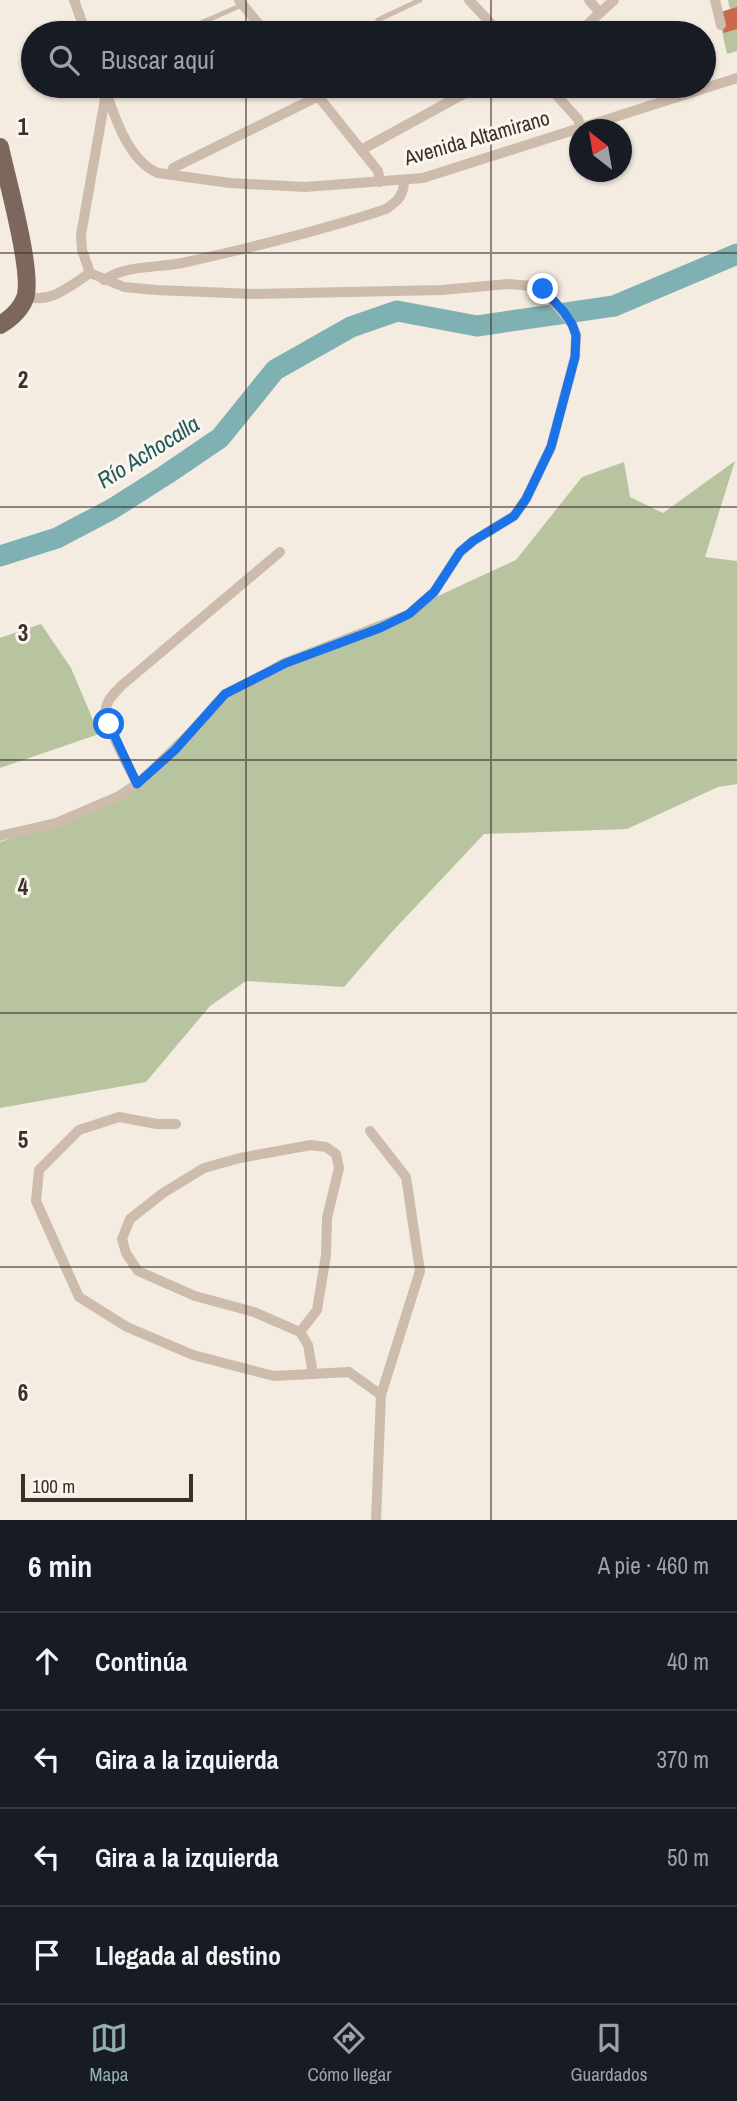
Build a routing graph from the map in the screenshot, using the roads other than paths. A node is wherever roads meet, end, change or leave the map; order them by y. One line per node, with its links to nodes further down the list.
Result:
1 (74, 0): 10 (street)
2 (419, 0): 9 (lane)
3 (469, 0): 13 (street)
4 (589, 0): 8 (street)
5 (614, 0): 8 (street)
6 (715, 0): 15 (street)
7 (241, 3): 11 (lane); 12 (street)
8 (600, 13): 14 (street)
9 (378, 19)
10 (82, 21)
11 (203, 21)
12 (256, 21)
13 (489, 21)
14 (591, 21)
15 (721, 25)
16 (737, 78): 17 (street, Avenida Altamirano)
17 (716, 85)
18 (104, 98): 33 (street)
19 (109, 98): 30 (street, Avenida Altamirano)
20 (314, 98): 30 (street)
21 (320, 98): 29 (street)
22 (456, 98): 29 (street)
23 (559, 98): 25 (street)
24 (676, 98): 26 (street, Avenida Altamirano)
25 (578, 119)
26 (612, 119)
27 (569, 133): 31 (street, Avenida Altamirano)
28 (0, 147): 35 (main road)
29 (361, 150): 32 (street)
30 (171, 175): 32 (street, Avenida Altamirano)
31 (404, 180): 32 (street, Avenida Altamirano); 34 (street)
32 (380, 182)
33 (90, 273): 34 (street); 35 (street)
34 (104, 280): 38 (street)
35 (26, 296): 36 (main road)
36 (0, 326)
37 (280, 552): 38 (street)
38 (137, 784): 39 (street)
39 (0, 836)
40 (176, 1124): 43 (street)
41 (370, 1131): 44 (street)
42 (300, 1332): 42 (street); 43 (street)
43 (313, 1374): 44 (street)
44 (381, 1395): 45 (street)
45 (376, 1520)

